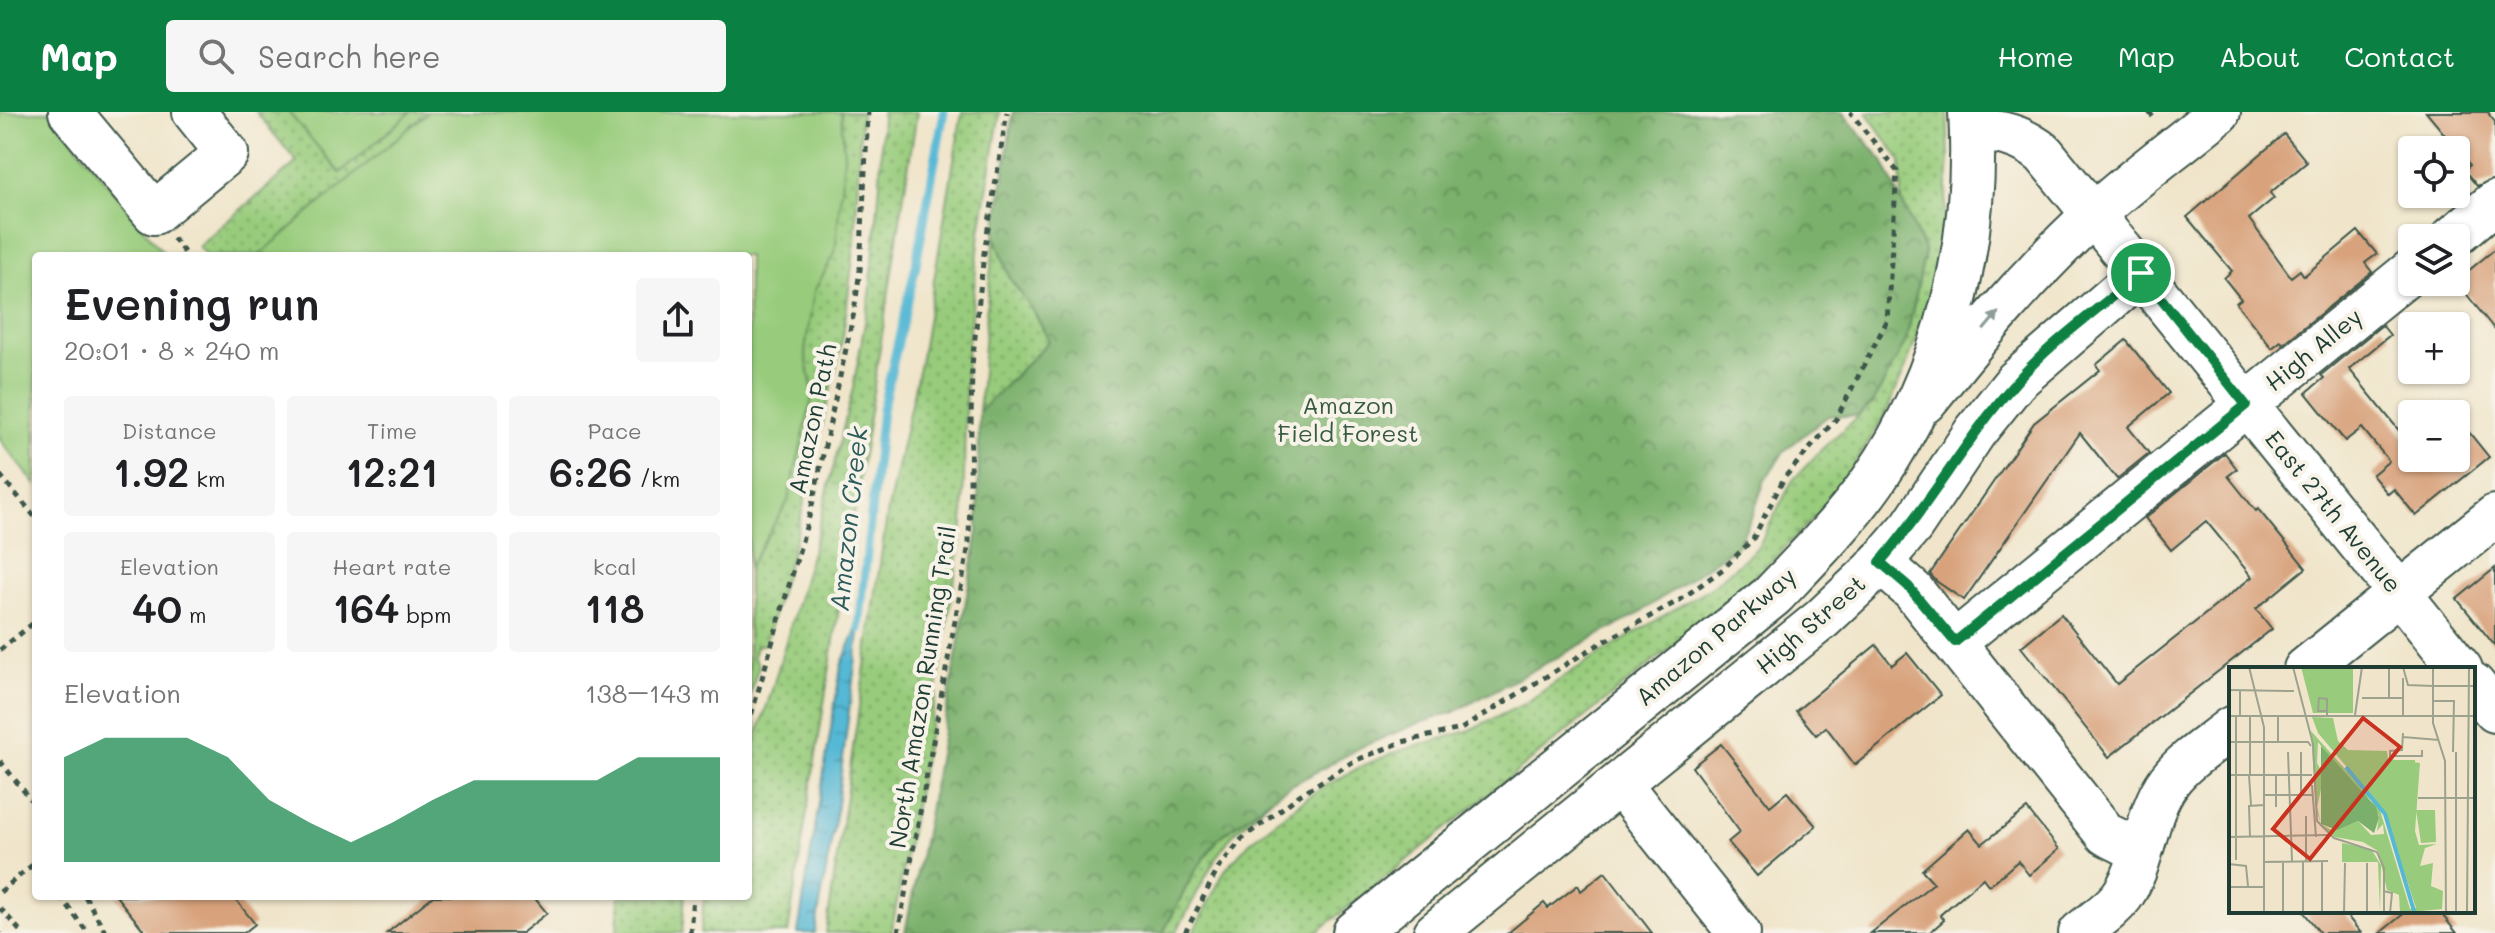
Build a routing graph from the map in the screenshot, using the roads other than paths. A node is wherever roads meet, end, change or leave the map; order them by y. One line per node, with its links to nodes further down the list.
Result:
1 (70, 112): 2 (street)
2 (194, 112)
3 (2219, 112): 6 (street)
4 (1971, 120): 6 (street, East 27th Avenue); 11 (main road, Amazon Parkway)
5 (2495, 202): 7 (street)
6 (2093, 215): 8 (street, East 27th Avenue); 11 (street, one-way to 6)
7 (2469, 224)
8 (2141, 273): 10 (street, East 27th Avenue); 13 (street, High Street)
9 (2398, 281): 10 (street, High Alley)
10 (2246, 405): 14 (street, East 27th Avenue); 15 (street, High Alley)
11 (1906, 425): 23 (main road, Amazon Parkway)
12 (2495, 516): 14 (street)
13 (1880, 562): 15 (street); 21 (street, High Street)
14 (2400, 593): 16 (street); 17 (street, East 27th Avenue)
15 (1955, 642): 22 (street)
16 (2308, 667)
17 (2459, 667)
18 (2475, 686): 19 (street)
19 (2495, 711)
20 (2229, 730): 22 (street)
21 (1620, 784): 24 (street, High Street); 25 (street)
22 (2140, 851): 26 (street)
23 (1355, 933)
24 (1435, 933)
25 (1738, 933)
26 (2080, 933)

